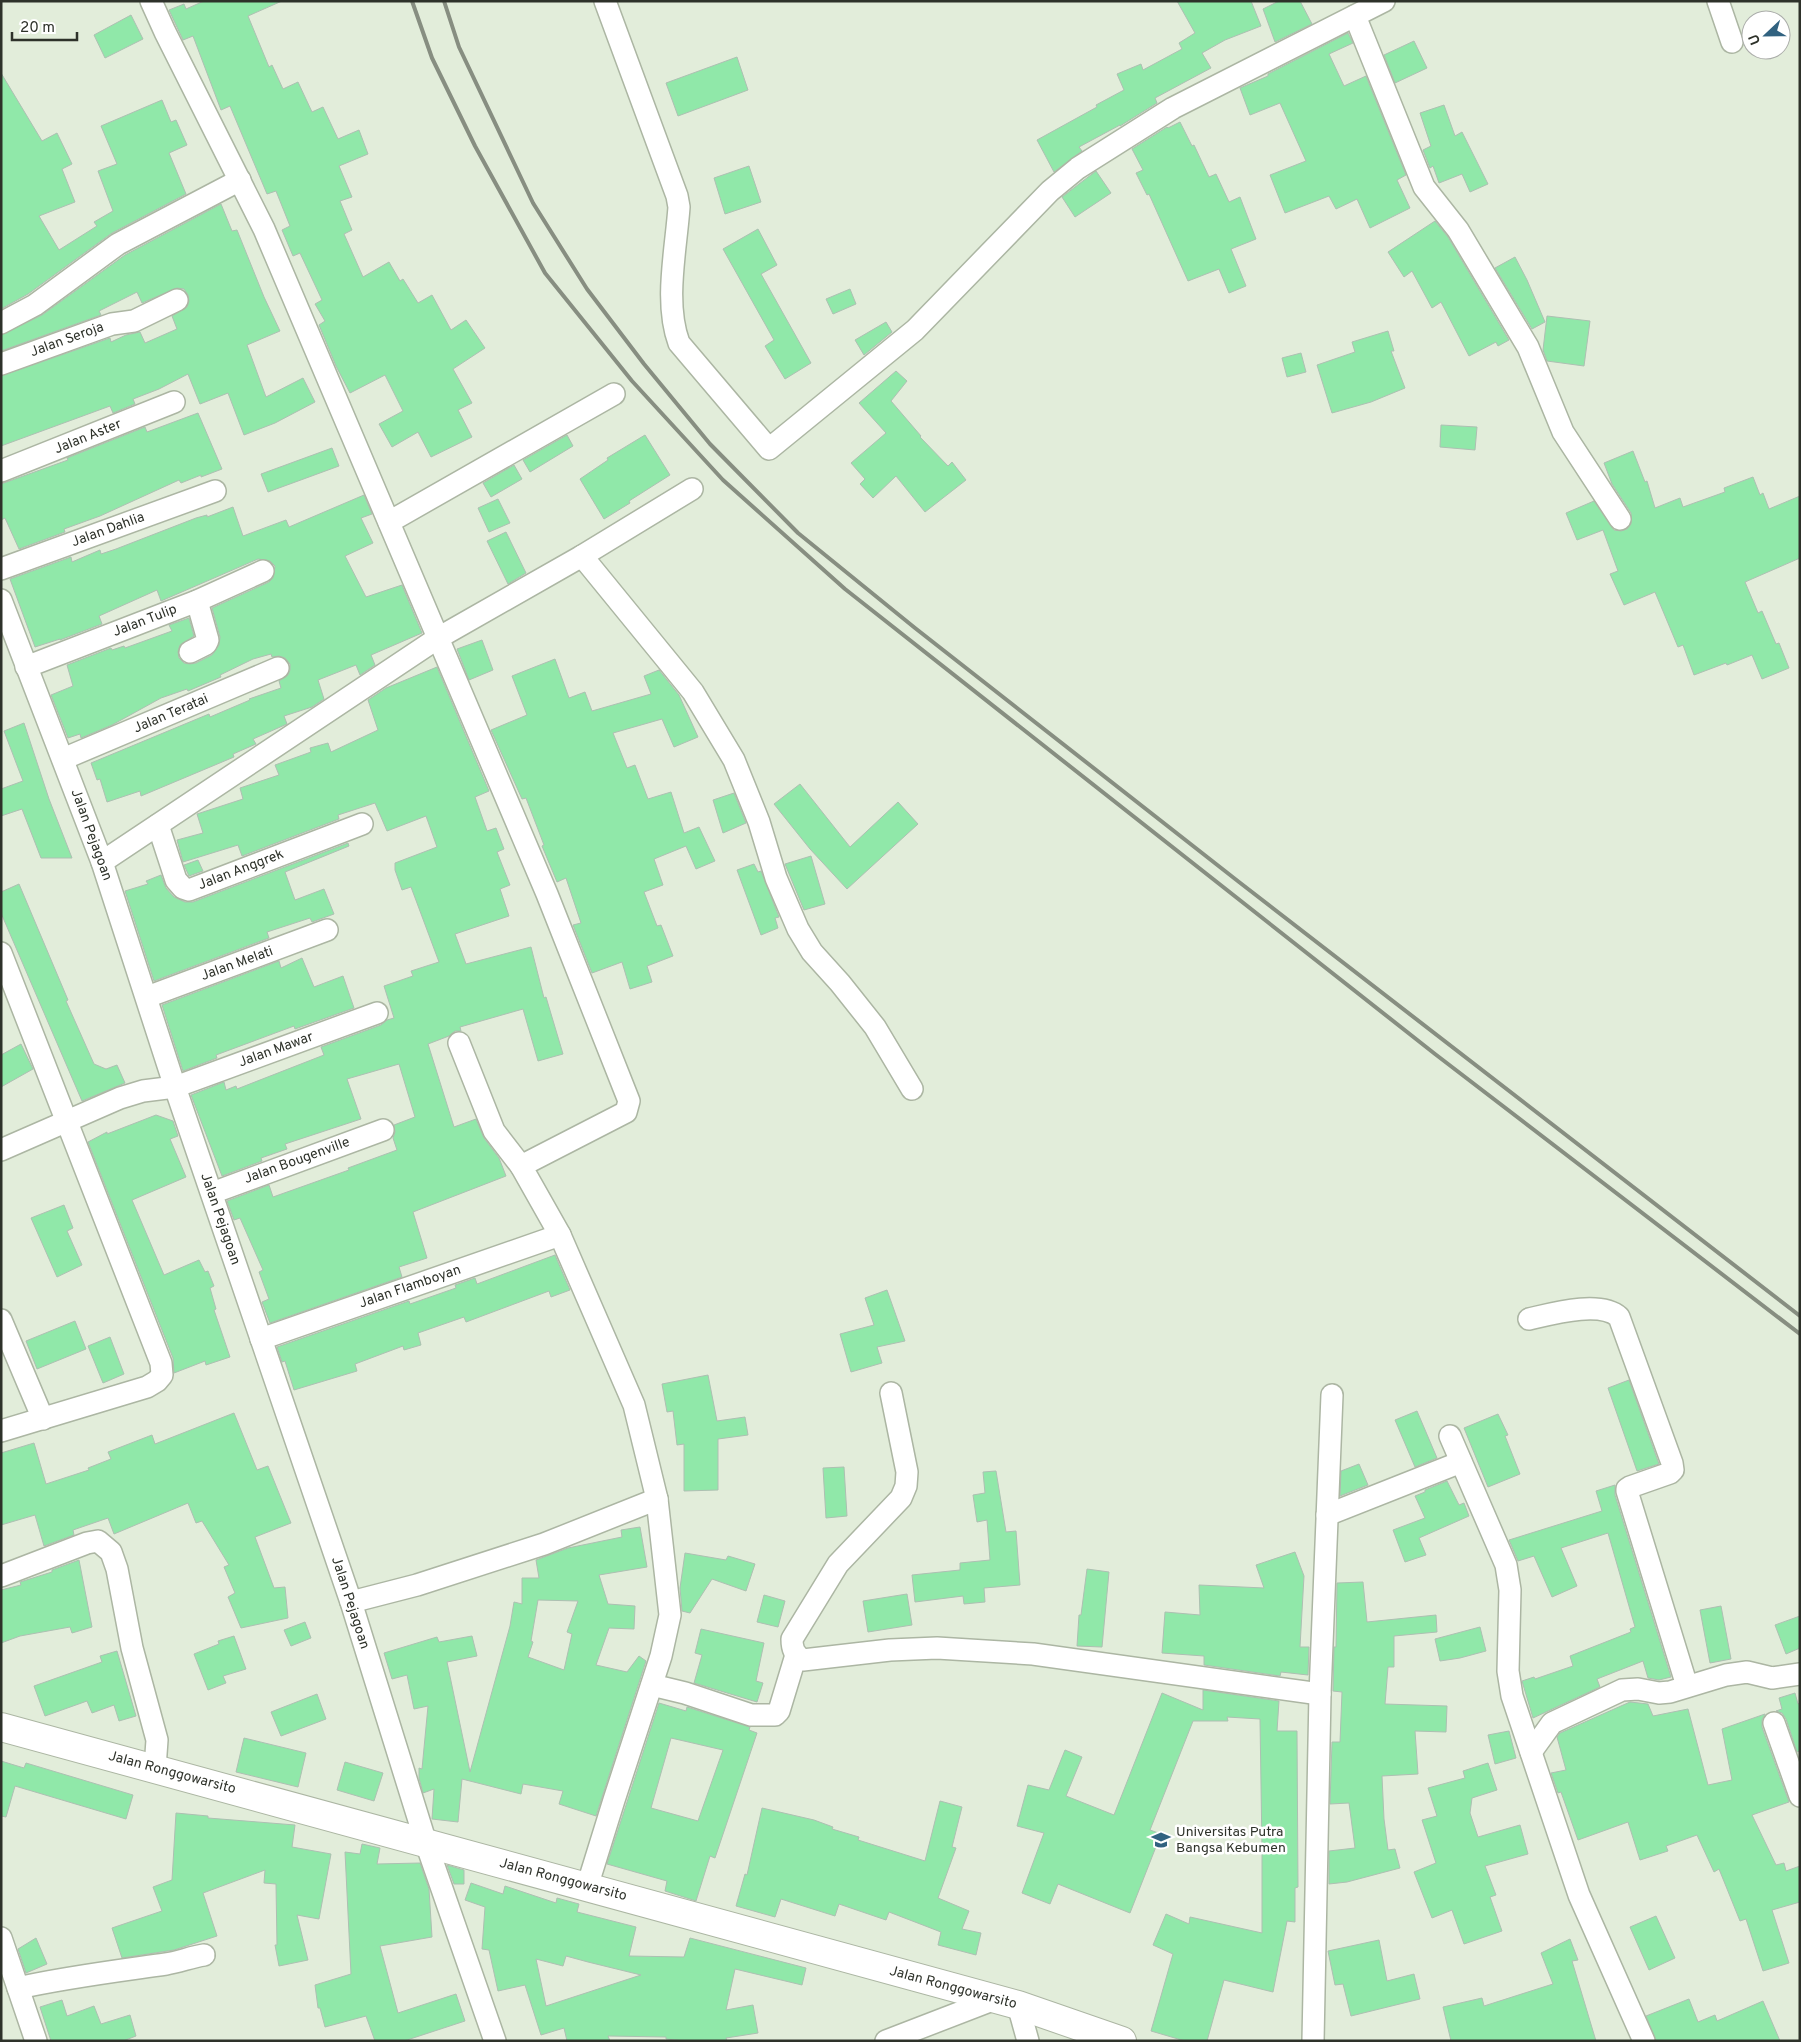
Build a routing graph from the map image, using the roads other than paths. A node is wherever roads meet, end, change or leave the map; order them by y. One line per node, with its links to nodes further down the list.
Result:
1 (151, 1): 7 (street)
2 (605, 1): 5 (street)
3 (1384, 1): 5 (street)
4 (1718, 1): 6 (street)
5 (1355, 16): 16 (street)
6 (1732, 42)
7 (240, 180): 9 (street); 17 (street)
8 (176, 300): 10 (street, Jalan Seroja)
9 (1, 323)
10 (1, 364)
11 (614, 394): 17 (street)
12 (174, 402): 13 (street, Jalan Aster)
13 (1, 471)
14 (692, 489): 18 (street)
15 (215, 491): 19 (street, Jalan Dahlia)
16 (1620, 519)
17 (388, 522): 23 (street)
18 (582, 556): 23 (street); 37 (street)
19 (1, 569)
20 (263, 571): 22 (street, Jalan Tulip)
21 (1, 600): 25 (street, Jalan Pejagoan)
22 (197, 601): 24 (street); 25 (street, Jalan Tulip)
23 (438, 638): 29 (street); 41 (street)
24 (190, 652)
25 (26, 667): 27 (street, Jalan Pejagoan)
26 (278, 668): 27 (street, Jalan Teratai)
27 (63, 759): 30 (street, Jalan Pejagoan)
28 (362, 824): 29 (street, Jalan Anggrek)
29 (158, 825): 30 (street)
30 (102, 862): 33 (street, Jalan Pejagoan)
31 (327, 930): 33 (street, Jalan Melati)
32 (1, 952): 38 (street)
33 (147, 997): 36 (street, Jalan Pejagoan)
34 (377, 1013): 36 (street, Jalan Mawar)
35 (458, 1043): 41 (street)
36 (176, 1087): 38 (street, Jalan Mawar); 42 (street, Jalan Pejagoan)
37 (912, 1089)
38 (67, 1120): 40 (street, Jalan Mawar); 49 (street)
39 (383, 1130): 42 (street, Jalan Bougenville)
40 (1, 1150)
41 (521, 1166): 43 (street)
42 (212, 1193): 46 (street, Jalan Pejagoan)
43 (560, 1235): 46 (street, Jalan Flamboyan); 53 (street)
44 (1529, 1319): 60 (street)
45 (1, 1320): 49 (street)
46 (261, 1339): 56 (street, Jalan Pejagoan)
47 (891, 1393): 57 (street)
48 (1332, 1395): 54 (street)
49 (43, 1418): 50 (street)
50 (1, 1431)
51 (1450, 1436): 52 (street)
52 (1461, 1462): 54 (street); 64 (street)
53 (656, 1499): 56 (street); 59 (street)
54 (1327, 1515): 61 (street)
55 (1, 1576): 65 (street)
56 (350, 1602): 67 (street, Jalan Pejagoan)
57 (796, 1655): 59 (street); 61 (street)
58 (1800, 1674): 60 (street)
59 (652, 1685): 68 (street)
60 (1687, 1686): 64 (street)
61 (1320, 1694): 78 (street)
62 (1774, 1722): 66 (street)
63 (1, 1727): 65 (main road, Jalan Ronggowarsito)
64 (1531, 1752): 79 (street)
65 (154, 1768): 67 (main road, Jalan Ronggowarsito)
66 (1800, 1796)
67 (426, 1843): 68 (main road, Jalan Ronggowarsito); 74 (street, Jalan Pejagoan)
68 (587, 1887): 72 (main road, Jalan Ronggowarsito)
69 (1, 1938): 71 (street)
70 (204, 1955): 71 (street)
71 (11, 1981): 73 (street)
72 (1006, 2002): 75 (street); 76 (street); 77 (main road, Jalan Ronggowarsito)
73 (36, 2041)
74 (495, 2041)
75 (886, 2041)
76 (1028, 2041)
77 (1122, 2041)
78 (1313, 2041)
79 (1644, 2041)

